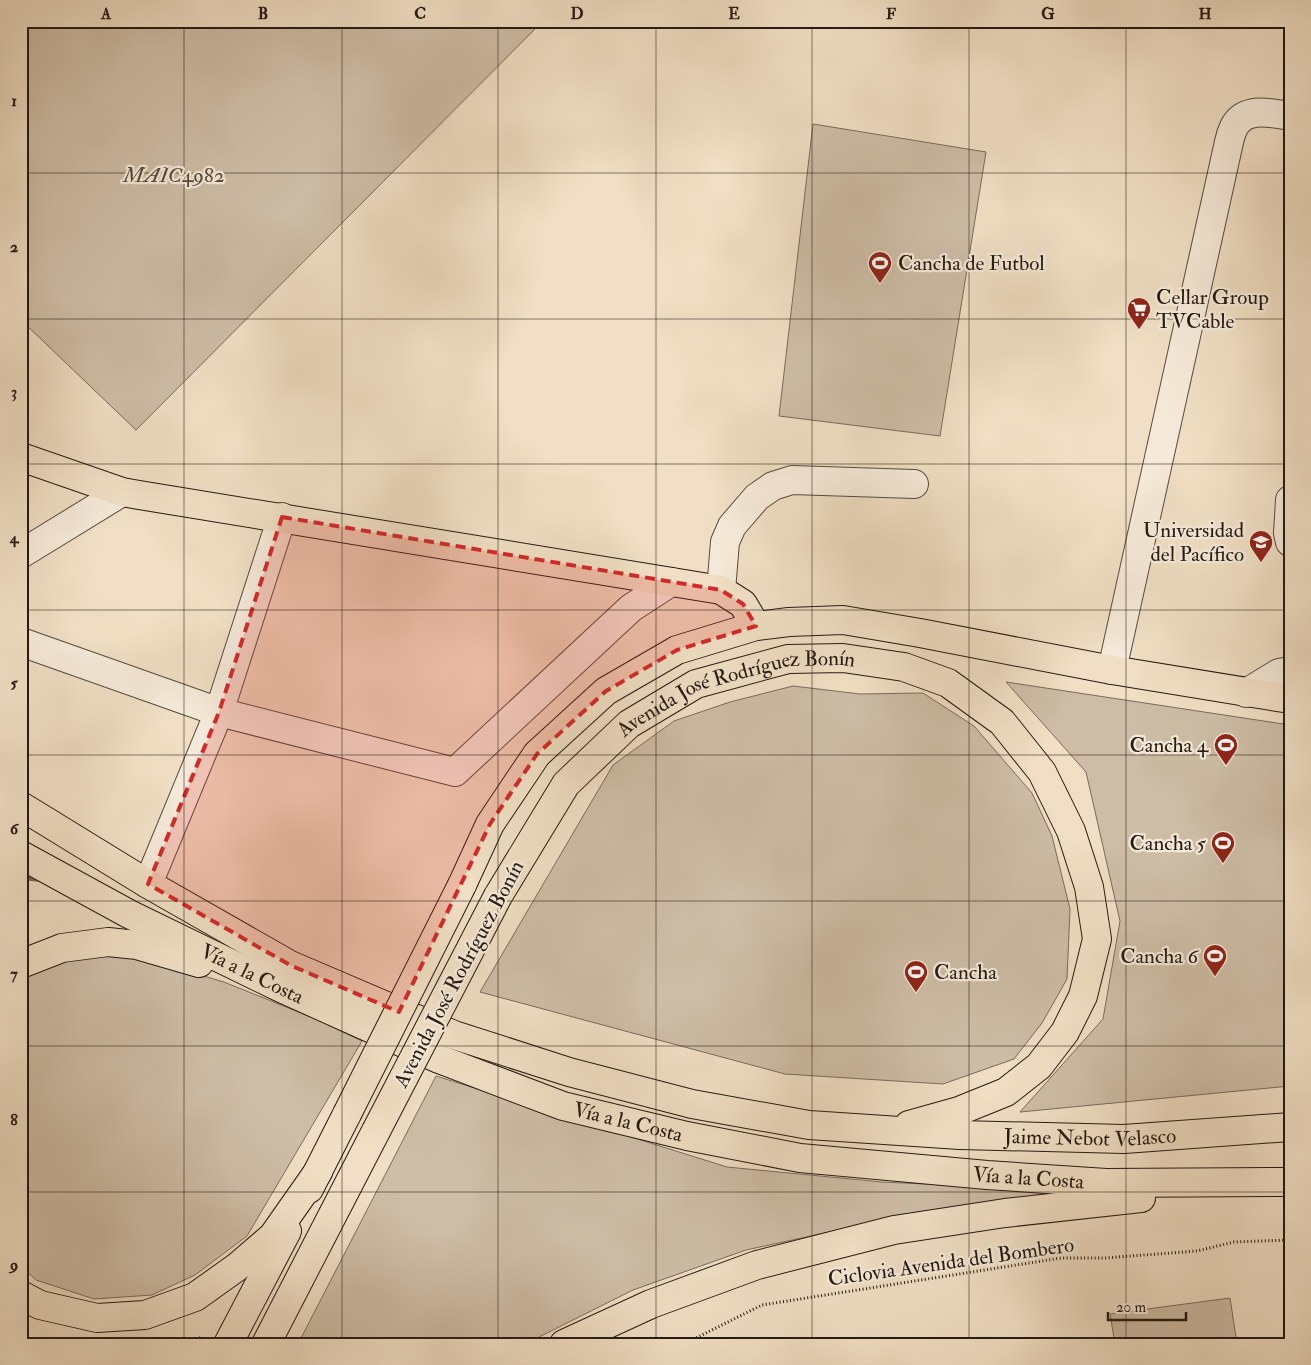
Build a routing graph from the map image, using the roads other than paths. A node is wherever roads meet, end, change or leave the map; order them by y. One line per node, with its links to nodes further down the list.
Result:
1 (1290, 116): 13 (street)
2 (21, 458): 4 (main road)
3 (914, 484): 10 (street)
4 (122, 492): 6 (main road); 8 (street)
5 (1289, 506): 7 (street)
6 (282, 517): 9 (main road); 17 (street)
7 (1290, 542)
8 (21, 554)
9 (671, 582): 10 (main road); 17 (street)
10 (722, 590): 11 (main road)
11 (756, 626): 13 (main road, Avenida José Rodríguez Bonín); 25 (main road, Avenida José Rodríguez Bonín, bridge)
12 (21, 642): 17 (street)
13 (1112, 670): 15 (main road, Avenida José Rodríguez Bonín)
14 (1290, 671): 15 (street)
15 (1246, 692): 16 (main road, Avenida José Rodríguez Bonín)
16 (1290, 699)
17 (219, 712): 20 (street)
18 (21, 806): 20 (main road, Vía a la Costa)
19 (21, 854): 22 (main road, Vía a la Costa)
20 (148, 884): 24 (main road, Vía a la Costa)
21 (21, 964): 22 (main road)
22 (281, 988): 26 (main road, Vía a la Costa)
23 (1290, 1127): 24 (main road, Jaime Nebot Velasco)
24 (888, 1131): 29 (main road, Avenida José Rodríguez Bonín, bridge)
25 (318, 1172): 27 (main road); 28 (main road, Avenida José Rodríguez Bonín)
26 (1289, 1182): 30 (main road)
27 (21, 1295)
28 (228, 1344)
29 (266, 1344)
30 (564, 1344)

